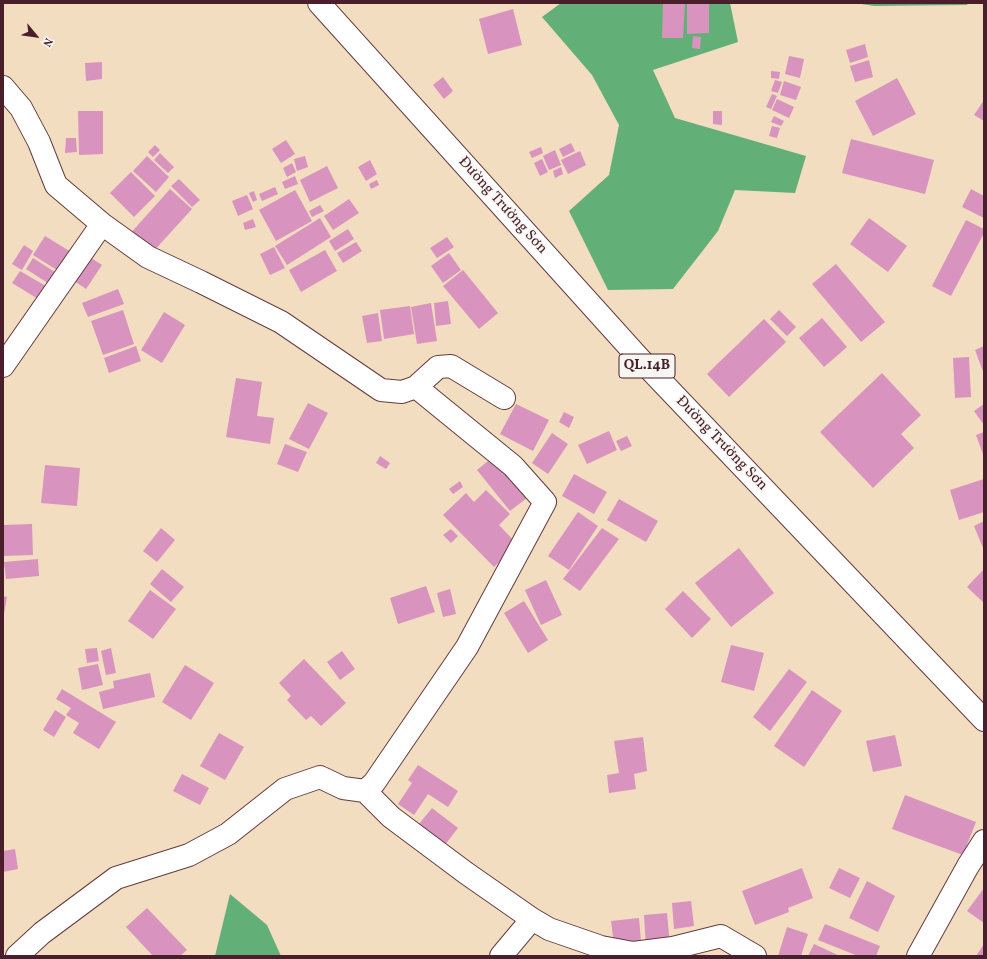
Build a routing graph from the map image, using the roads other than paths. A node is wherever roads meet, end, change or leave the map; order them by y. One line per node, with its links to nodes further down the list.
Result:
1 (319, 3): 7 (main road, Đường Trường Sơn / QL.14B)
2 (3, 87): 3 (main road)
3 (102, 224): 4 (main road); 5 (main road)
4 (3, 366)
5 (416, 387): 6 (main road); 8 (main road)
6 (504, 398)
7 (984, 720)
8 (365, 791): 10 (main road); 11 (main road)
9 (984, 841): 14 (main road)
10 (532, 919): 12 (main road); 13 (main road)
11 (17, 956)
12 (501, 956)
13 (755, 956)
14 (918, 956)

